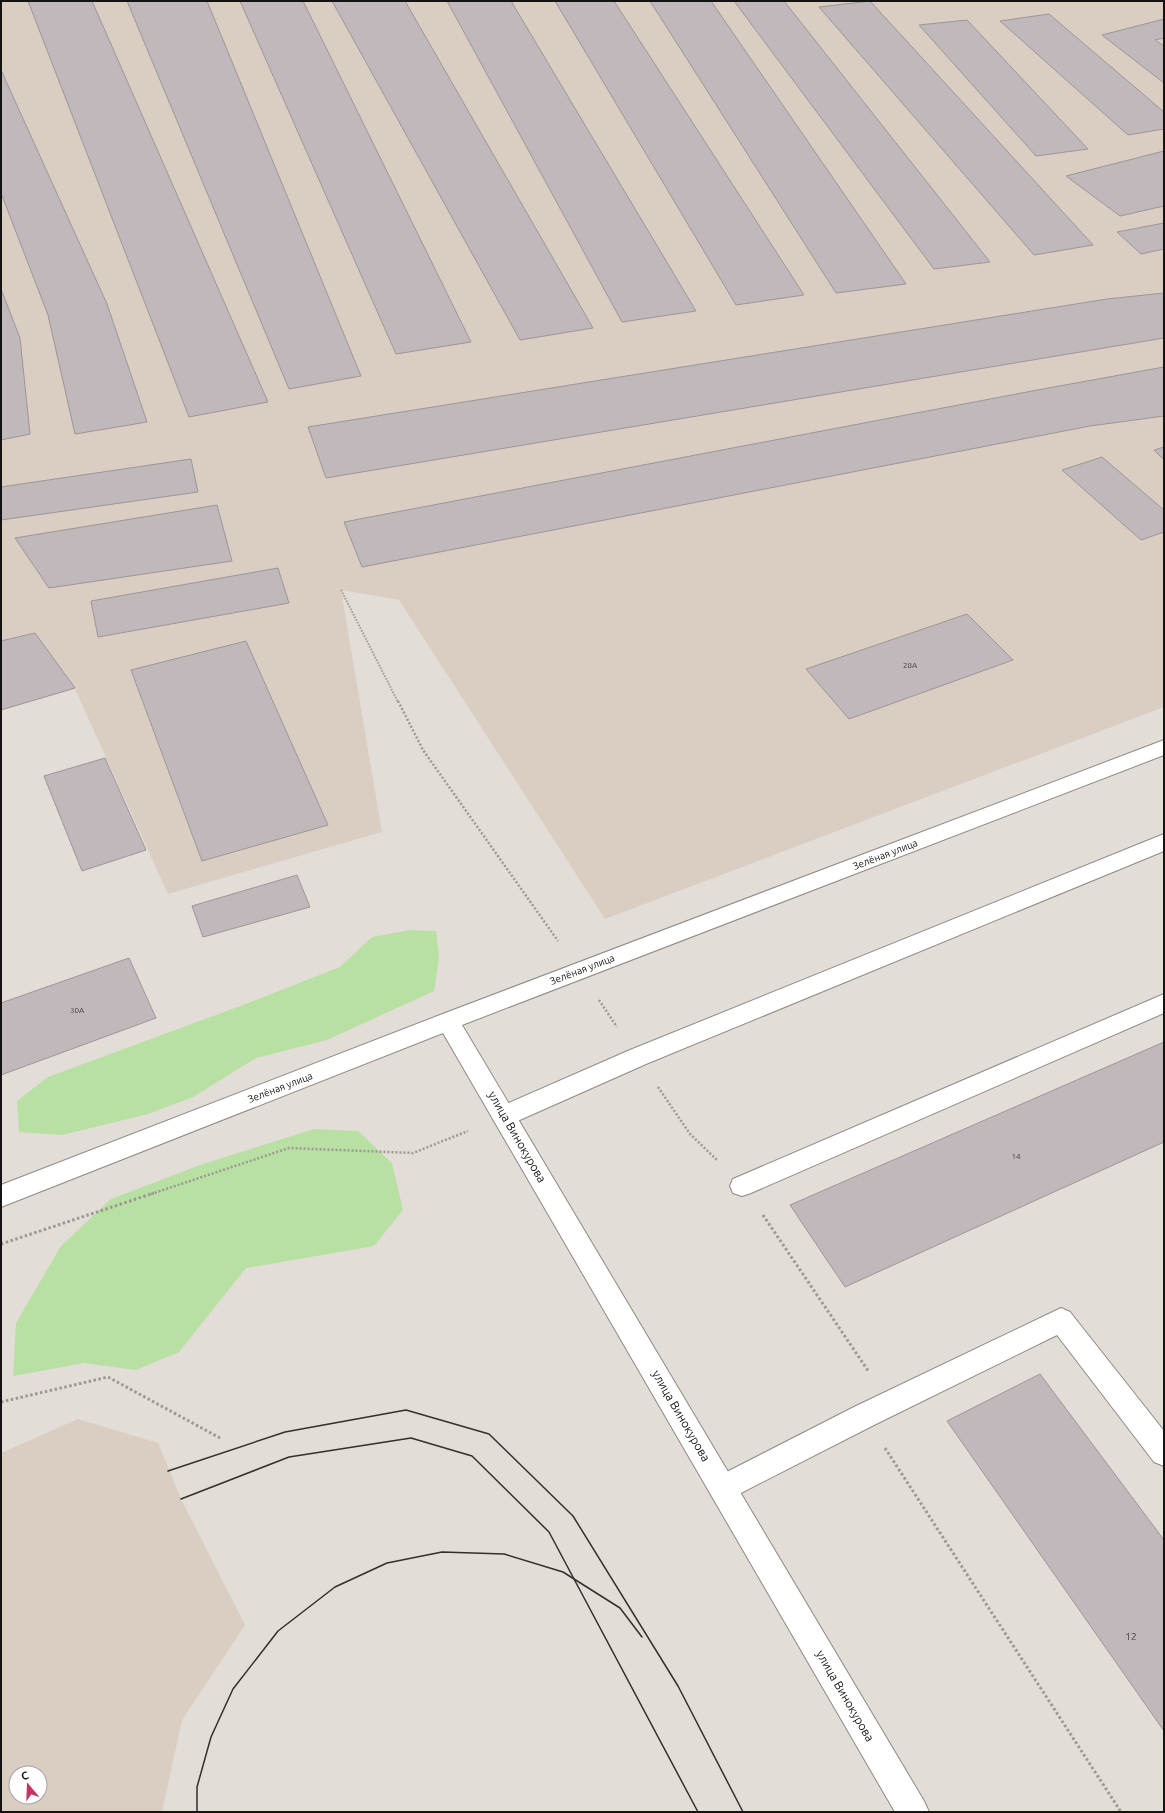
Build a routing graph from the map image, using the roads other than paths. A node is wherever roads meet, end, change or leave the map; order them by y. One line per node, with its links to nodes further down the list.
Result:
1 (1164, 747): 4 (main road, Зелёная улица)
2 (1164, 842): 5 (main road)
3 (1164, 1003): 6 (main road)
4 (448, 1020): 5 (main road, улица Винокурова); 7 (main road, Зелёная улица)
5 (504, 1116): 9 (main road, улица Винокурова)
6 (742, 1186)
7 (1, 1196)
8 (1164, 1453): 9 (main road)
9 (723, 1488): 10 (main road, улица Винокурова)
10 (913, 1812)

